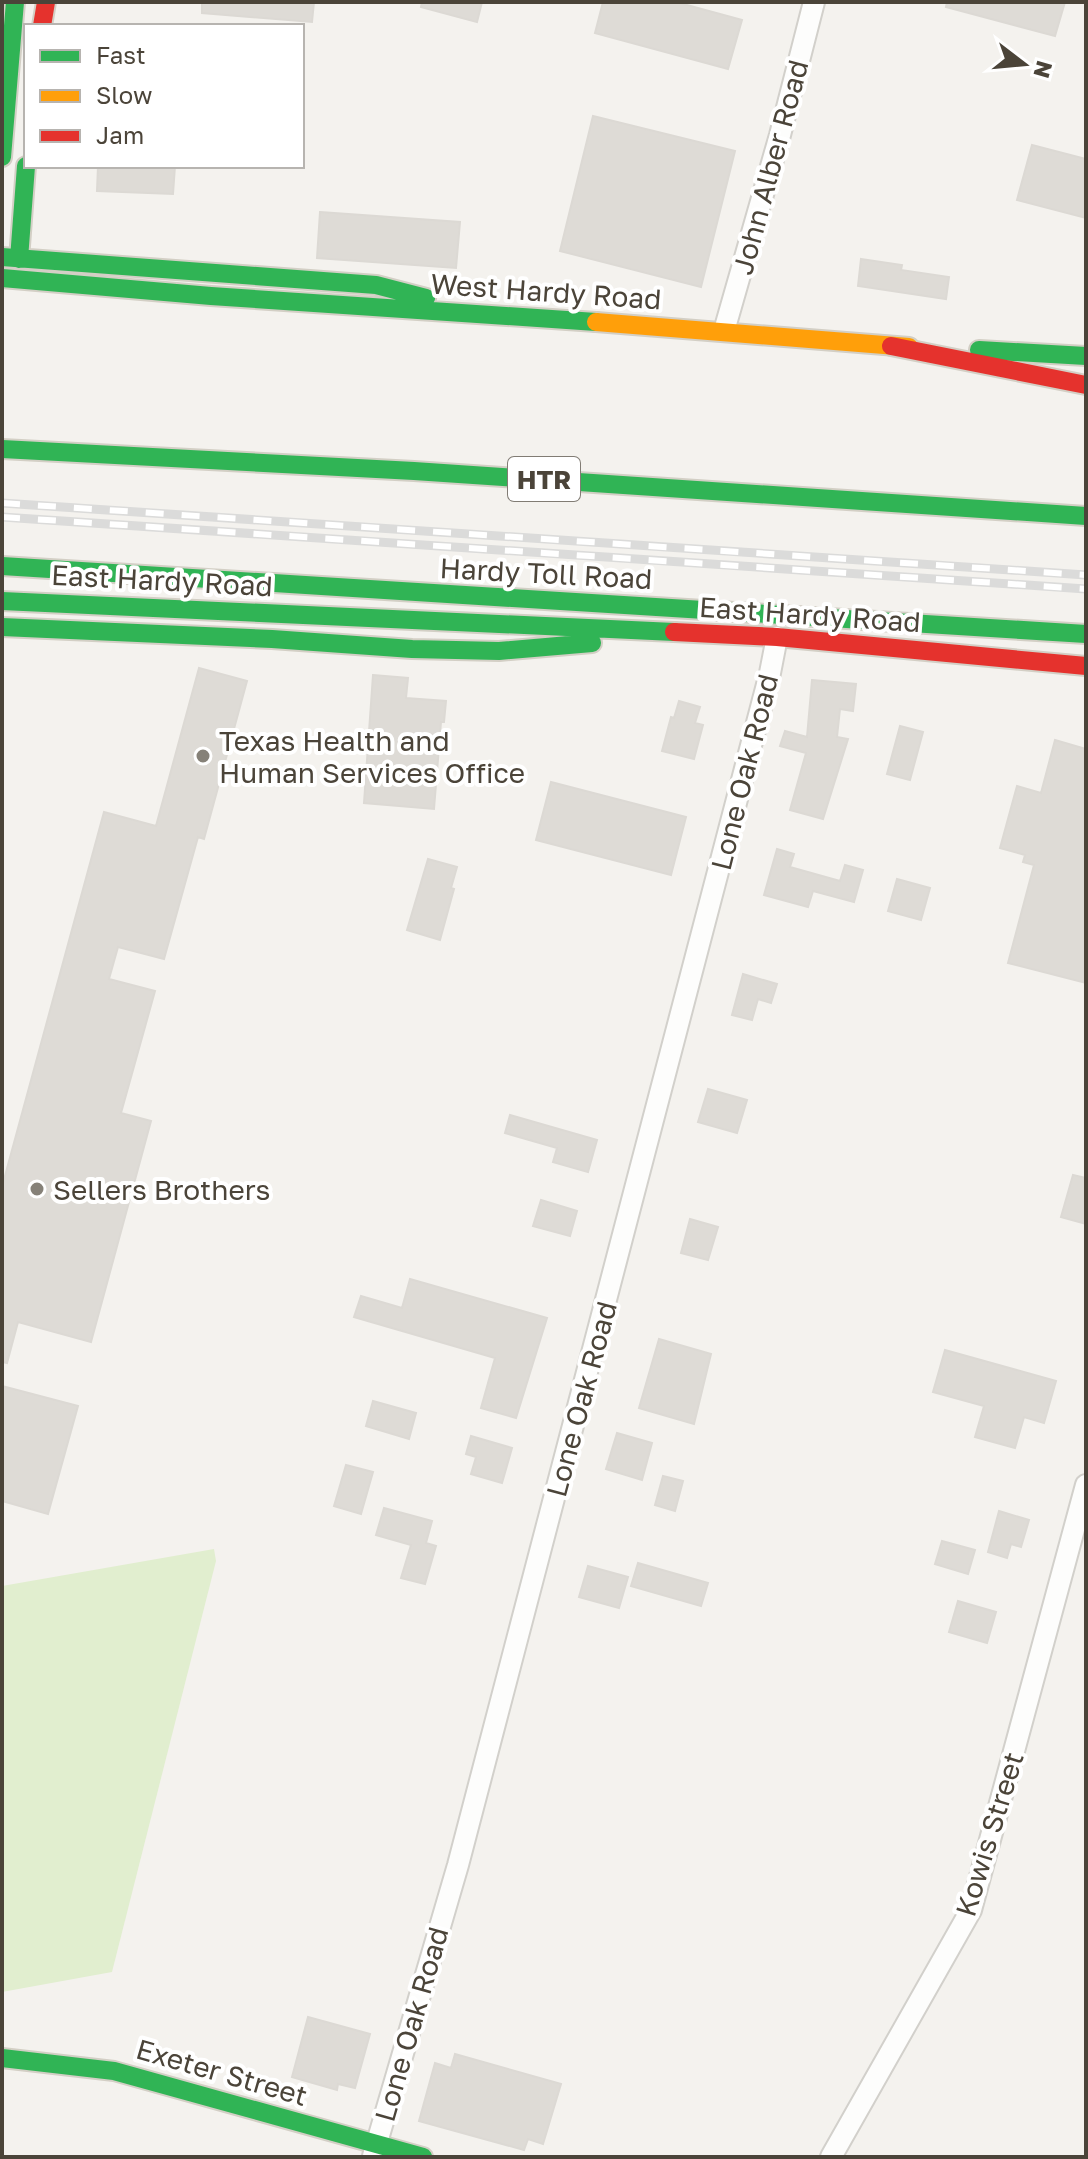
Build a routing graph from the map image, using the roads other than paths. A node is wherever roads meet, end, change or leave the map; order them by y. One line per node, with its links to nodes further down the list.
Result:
1 (15, 2): 5 (main road)
2 (46, 2): 4 (main road)
3 (811, 3): 11 (street, John Alber Road)
4 (42, 24)
5 (2, 157)
6 (26, 174): 7 (main road); 8 (main road)
7 (5, 216)
8 (11, 258): 10 (main road)
9 (2, 278): 10 (main road, West Hardy Road)
10 (496, 317): 11 (main road, West Hardy Road)
11 (724, 331): 12 (main road, West Hardy Road)
12 (891, 346): 13 (main road, West Hardy Road); 14 (main road)
13 (1086, 356)
14 (1086, 385)
15 (2, 449): 16 (main road, HTR)
16 (1086, 516)
17 (2, 566): 20 (main road, Hardy Toll Road)
18 (2, 601): 21 (main road, East Hardy Road)
19 (2, 627): 21 (main road)
20 (1086, 634)
21 (777, 637): 22 (main road, East Hardy Road); 25 (street, Lone Oak Road)
22 (1086, 666)
23 (1086, 1485): 27 (street, Kowis Street)
24 (2, 2058): 25 (main road, Exeter Street)
25 (374, 2151): 26 (main road, Exeter Street)
26 (423, 2157)
27 (831, 2157)

